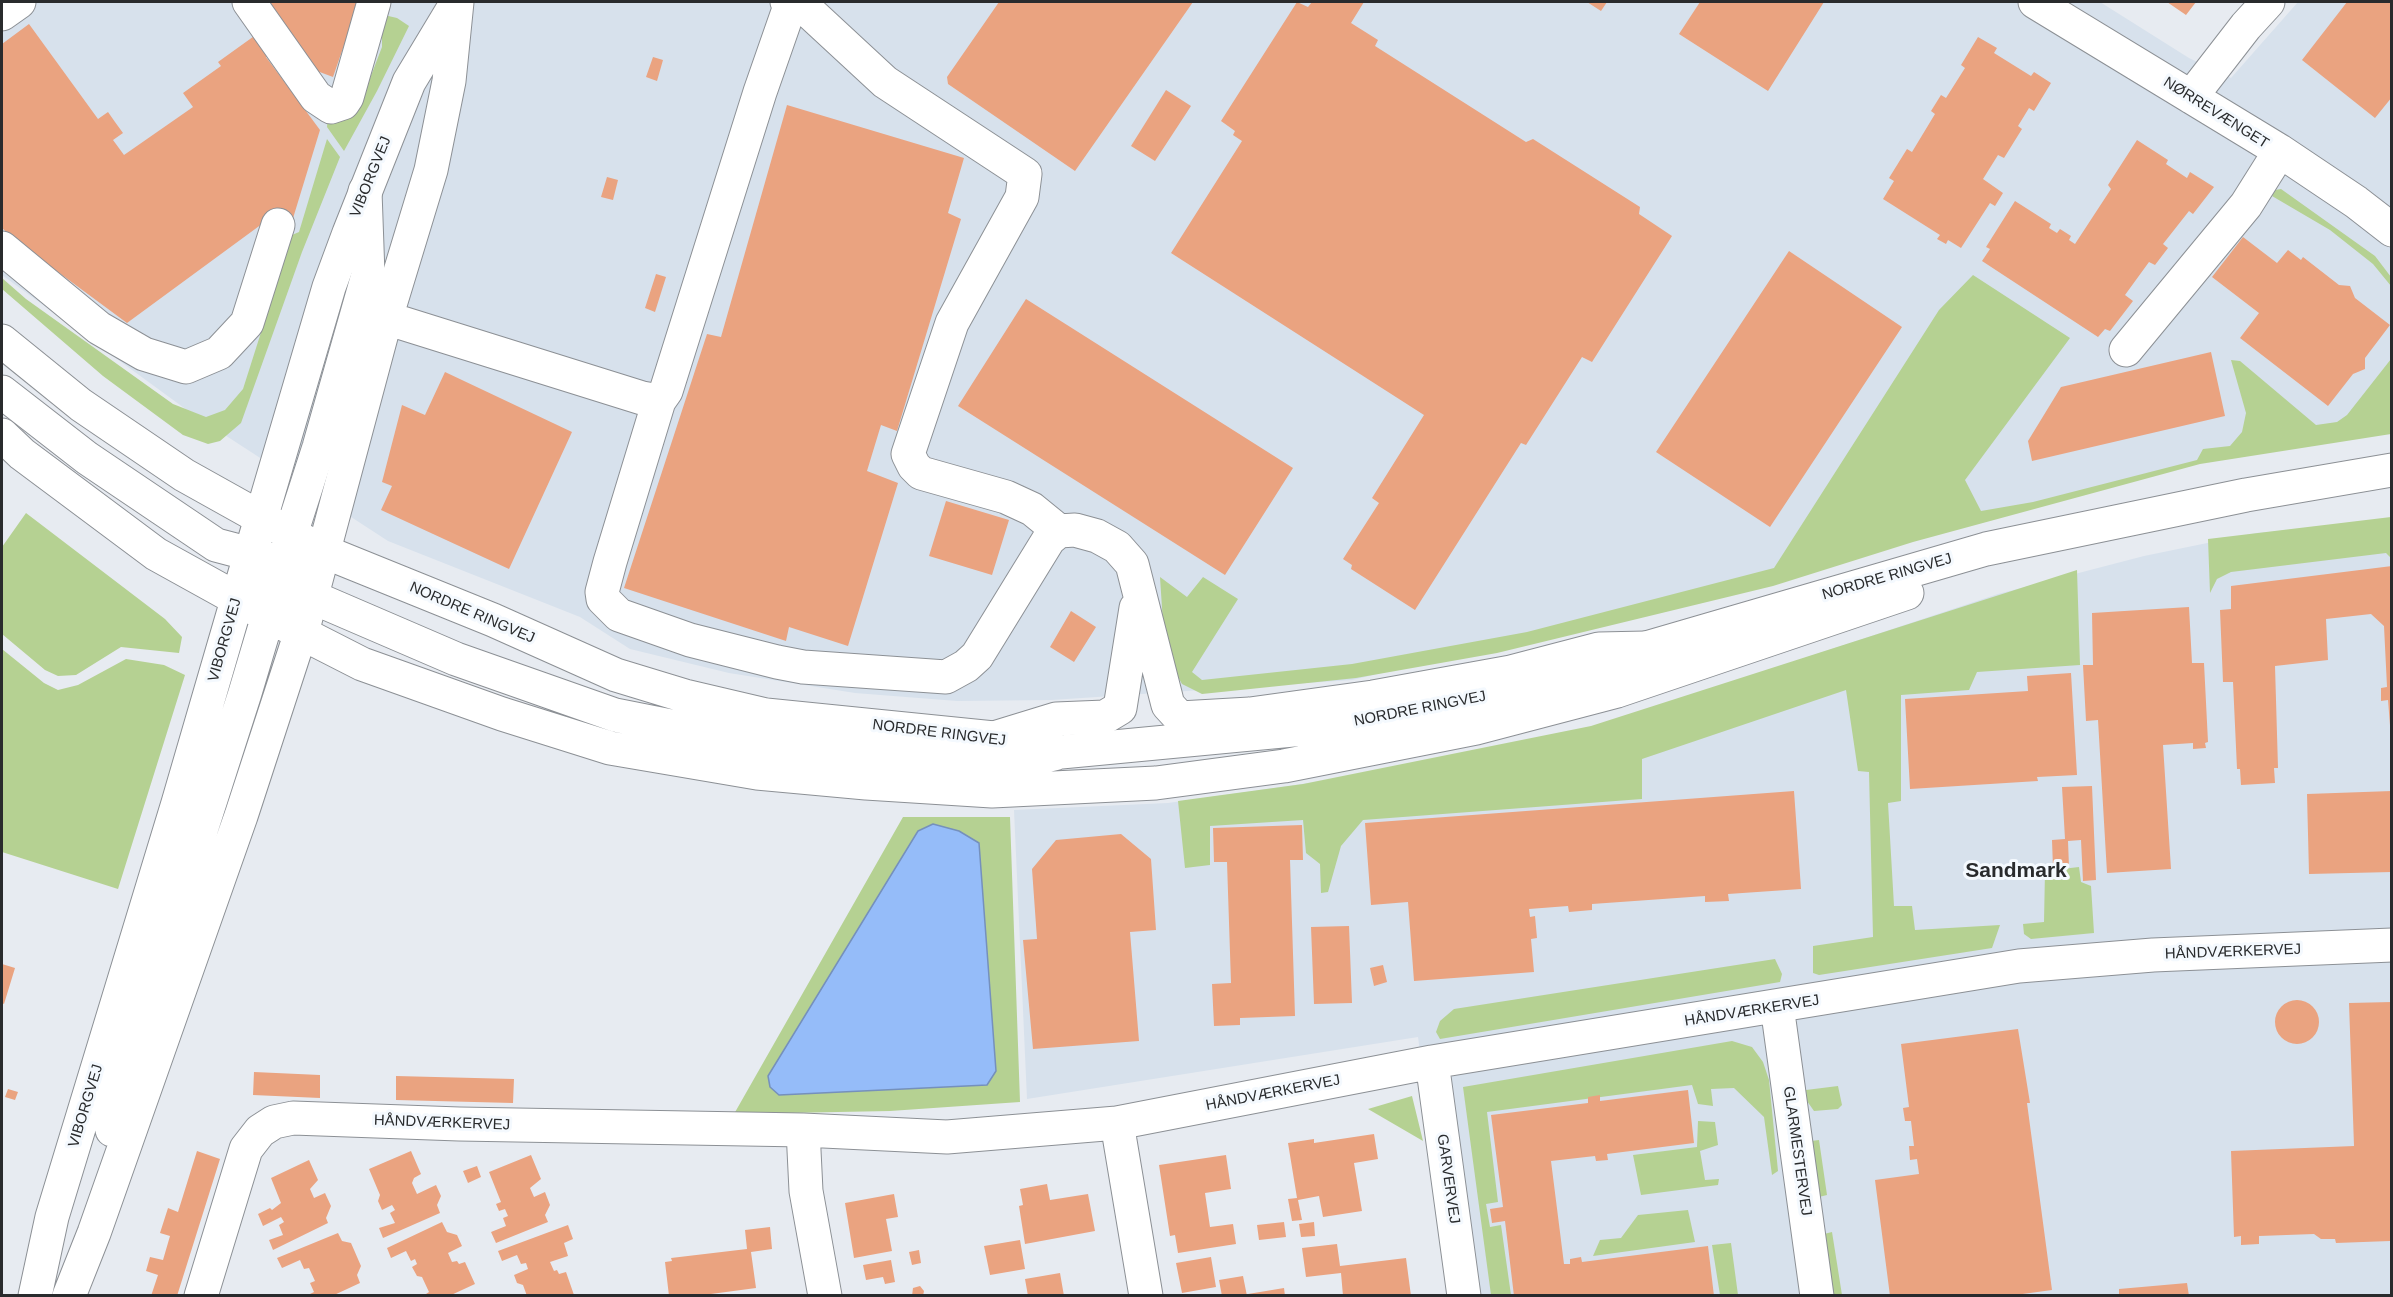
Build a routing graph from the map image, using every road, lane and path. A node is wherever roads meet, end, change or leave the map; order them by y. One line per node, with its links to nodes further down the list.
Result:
1 (18, 2): 8 (main road)
2 (249, 2): 3 (main road)
3 (374, 2)
4 (457, 2): 11 (main road, VIBORGVEJ); 15 (main road, VIBORGVEJ)
5 (2035, 2): 9 (main road, NØRREVÆNGET)
6 (2268, 2): 9 (main road)
7 (788, 4): 19 (main road); 23 (main road)
8 (2, 14)
9 (2192, 97): 10 (main road, NØRREVÆNGET)
10 (2280, 151): 13 (main road, NØRREVÆNGET); 17 (main road)
11 (365, 191): 22 (main road, VIBORGVEJ); 26 (main road)
12 (278, 225): 14 (main road)
13 (2391, 230)
14 (2, 248)
15 (386, 318): 19 (main road); 25 (main road, VIBORGVEJ)
16 (2, 341): 22 (main road)
17 (2126, 350)
18 (2, 392): 26 (main road)
19 (659, 401): 23 (main road)
20 (2, 435): 28 (main road, NORDRE RINGVEJ)
21 (2391, 470): 24 (main road, NORDRE RINGVEJ)
22 (261, 518): 26 (main road, VIBORGVEJ)
23 (1059, 531): 27 (main road)
24 (2050, 536): 29 (main road, NORDRE RINGVEJ); 30 (main road, NORDRE RINGVEJ)
25 (325, 552): 26 (main road, NORDRE RINGVEJ); 26 (main road, VIBORGVEJ); 31 (main road, NORDRE RINGVEJ)
26 (280, 574): 28 (main road, VIBORGVEJ); 28 (main road, NORDRE RINGVEJ); 29 (main road); 32 (main road); 38 (main road)
27 (1138, 595): 30 (main road); 31 (main road)
28 (237, 599): 39 (main road, VIBORGVEJ)
29 (301, 632): 38 (main road)
30 (1646, 648): 32 (main road, NORDRE RINGVEJ)
31 (994, 738): 32 (main road, NORDRE RINGVEJ)
32 (1061, 752)
33 (2391, 945): 34 (main road, HÅNDVÆRKERVEJ)
34 (1777, 1006): 35 (main road, HÅNDVÆRKERVEJ); 45 (main road, GLARMESTERVEJ)
35 (1432, 1062): 36 (main road, HÅNDVÆRKERVEJ); 44 (main road, GARVERVEJ)
36 (1117, 1123): 37 (main road, HÅNDVÆRKERVEJ); 43 (main road)
37 (803, 1130): 41 (main road, HÅNDVÆRKERVEJ); 42 (main road)
38 (113, 1179): 40 (main road)
39 (35, 1296)
40 (69, 1296)
41 (201, 1296)
42 (825, 1296)
43 (1146, 1296)
44 (1464, 1296)
45 (1817, 1296)

